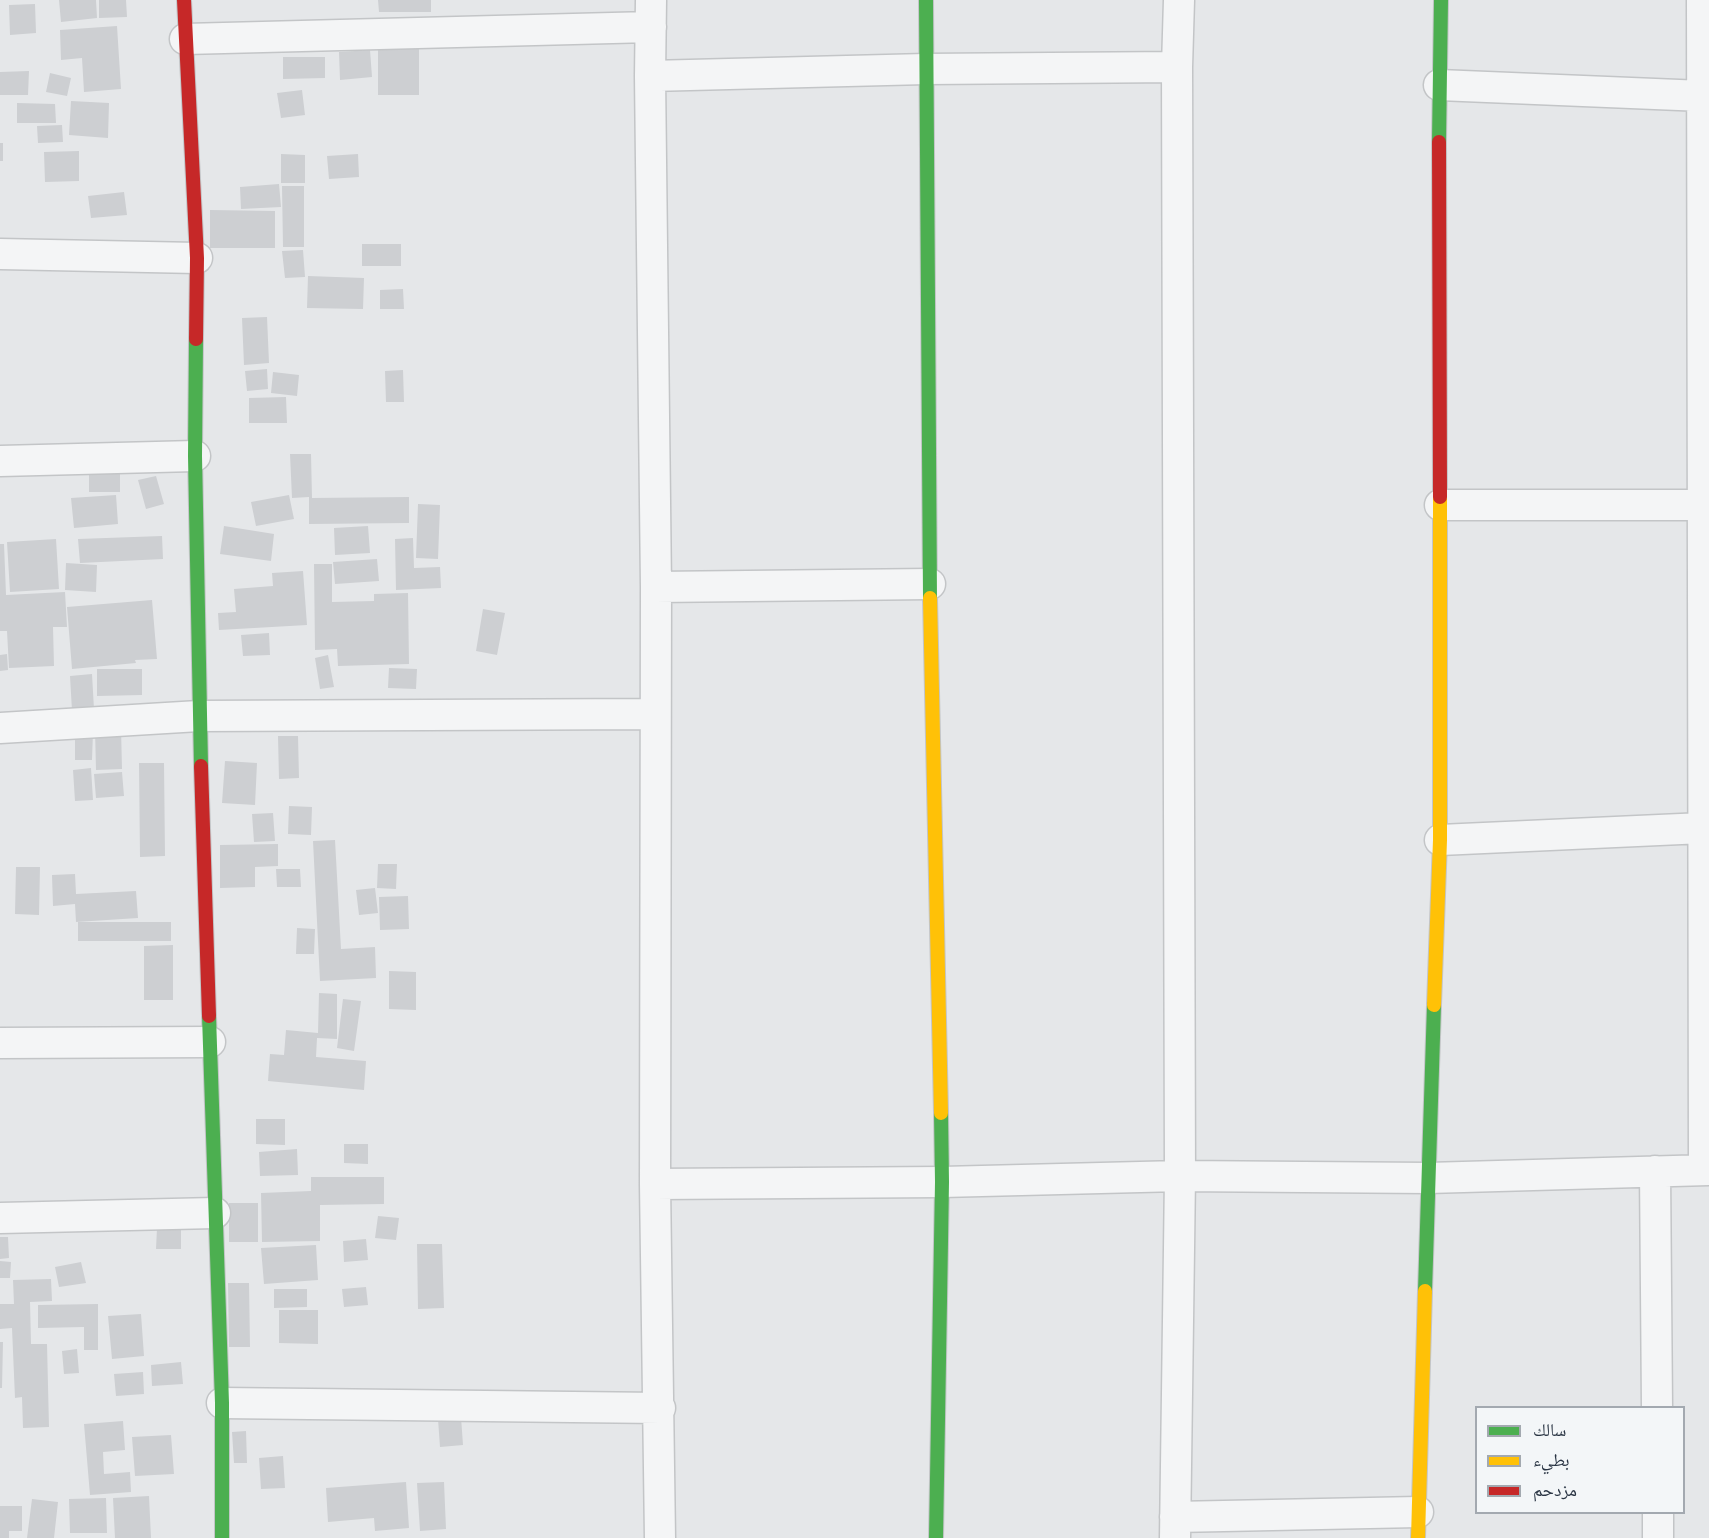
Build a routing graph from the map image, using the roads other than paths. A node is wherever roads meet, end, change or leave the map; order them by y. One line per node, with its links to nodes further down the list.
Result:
1 (184, 0): 7 (street)
2 (926, 0): 9 (street)
3 (1179, 0): 8 (street)
4 (1441, 0): 11 (street)
5 (1702, 0): 12 (street)
6 (651, 14): 7 (street); 10 (street)
7 (185, 39): 14 (street)
8 (1177, 67): 9 (street); 31 (street)
9 (926, 69): 10 (street); 20 (street)
10 (650, 75): 21 (street)
11 (1439, 85): 12 (street); 17 (street)
12 (1703, 96): 18 (street)
13 (0, 254): 14 (street)
14 (197, 258): 15 (street)
15 (195, 456): 16 (street); 23 (street)
16 (0, 461)
17 (1440, 505): 18 (street); 26 (street)
18 (1703, 505): 19 (street)
19 (1706, 567): 25 (street)
20 (930, 584): 21 (street); 33 (street)
21 (656, 587): 22 (street)
22 (654, 714): 23 (street); 34 (street)
23 (199, 716): 24 (street); 27 (street)
24 (0, 728)
25 (1703, 828): 26 (street); 29 (street)
26 (1440, 840): 32 (street)
27 (210, 1042): 28 (street); 35 (street)
28 (0, 1043)
29 (1706, 1170): 30 (street)
30 (1655, 1171): 32 (street); 38 (street)
31 (1180, 1176): 32 (street); 33 (street); 42 (street)
32 (1428, 1178): 41 (street)
33 (942, 1182): 34 (street); 45 (street)
34 (655, 1184): 39 (street)
35 (215, 1213): 36 (street); 37 (street)
36 (0, 1218)
37 (222, 1403): 39 (street); 43 (street)
38 (1657, 1406)
39 (660, 1408): 44 (street)
40 (1658, 1514): 46 (street)
41 (1418, 1525): 42 (street)
42 (1175, 1528)
43 (222, 1538)
44 (660, 1538)
45 (936, 1538)
46 (1658, 1538)

